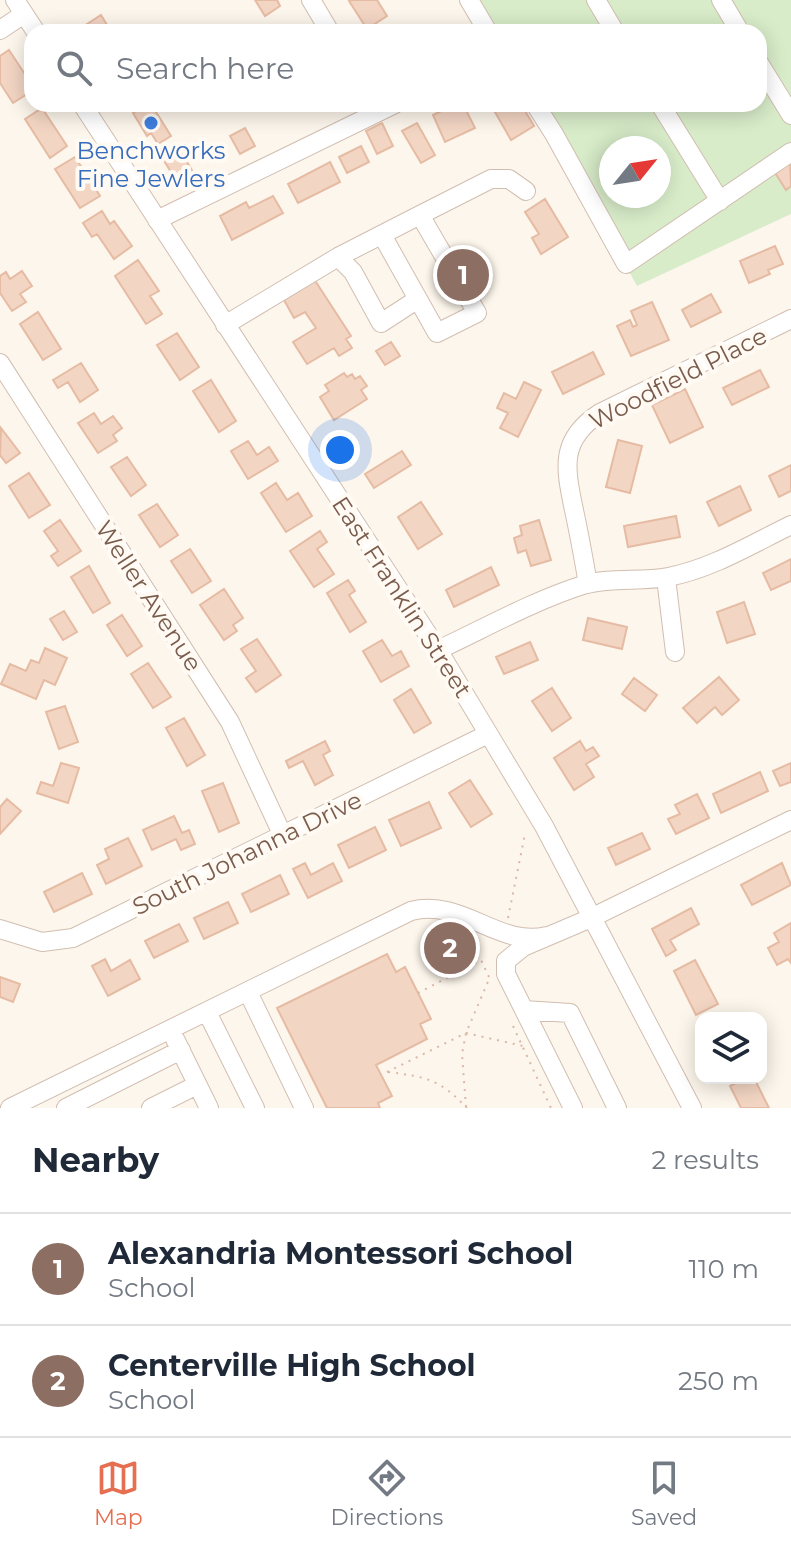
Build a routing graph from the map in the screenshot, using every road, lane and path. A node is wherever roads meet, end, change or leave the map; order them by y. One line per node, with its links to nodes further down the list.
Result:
1 (311, 0): 7 (street)
2 (469, 0): 8 (street)
3 (596, 0): 9 (street)
4 (721, 0): 10 (street)
5 (20, 7): 6 (street); 11 (street)
6 (31, 24)
7 (325, 24)
8 (483, 24)
9 (610, 24)
10 (735, 24)
11 (0, 30)
12 (767, 76): 17 (street)
13 (87, 112): 22 (street, East Franklin Street)
14 (373, 112): 22 (street)
15 (540, 112): 20 (street)
16 (665, 112): 20 (street)
17 (791, 115)
18 (791, 152): 20 (street)
19 (526, 191): 21 (street)
20 (720, 201)
21 (420, 215): 23 (street); 25 (street)
22 (157, 220): 27 (street, East Franklin Street)
23 (382, 235): 24 (street); 25 (street)
24 (338, 257): 25 (street); 27 (street)
25 (418, 299)
26 (791, 319): 31 (street, Woodfield Place)
27 (225, 325): 32 (street, East Franklin Street)
28 (0, 363): 36 (street, Weller Avenue)
29 (791, 525): 30 (street)
30 (666, 578): 31 (street); 33 (street)
31 (588, 584): 32 (street)
32 (438, 650): 34 (street, East Franklin Street)
33 (675, 652)
34 (488, 734): 36 (street, South Johanna Drive); 37 (street, East Franklin Street)
35 (791, 820): 37 (street)
36 (283, 836): 38 (street, South Johanna Drive)
37 (591, 918): 39 (street); 59 (street, East Franklin Street)
38 (0, 929)
39 (547, 936): 41 (street); 44 (street)
40 (490, 978): 42 (path)
41 (248, 992): 43 (street); 54 (street)
42 (418, 993)
43 (207, 1012): 45 (street); 53 (street)
44 (517, 1014): 46 (path); 57 (street); 58 (street)
45 (171, 1029): 47 (street); 49 (street)
46 (523, 1046): 55 (path); 56 (path)
47 (181, 1050): 48 (street); 50 (street)
48 (197, 1085): 51 (street); 52 (street)
49 (10, 1108)
50 (66, 1108)
51 (151, 1108)
52 (209, 1108)
53 (255, 1108)
54 (304, 1108)
55 (467, 1108)
56 (551, 1108)
57 (573, 1108)
58 (617, 1108)
59 (692, 1108)

